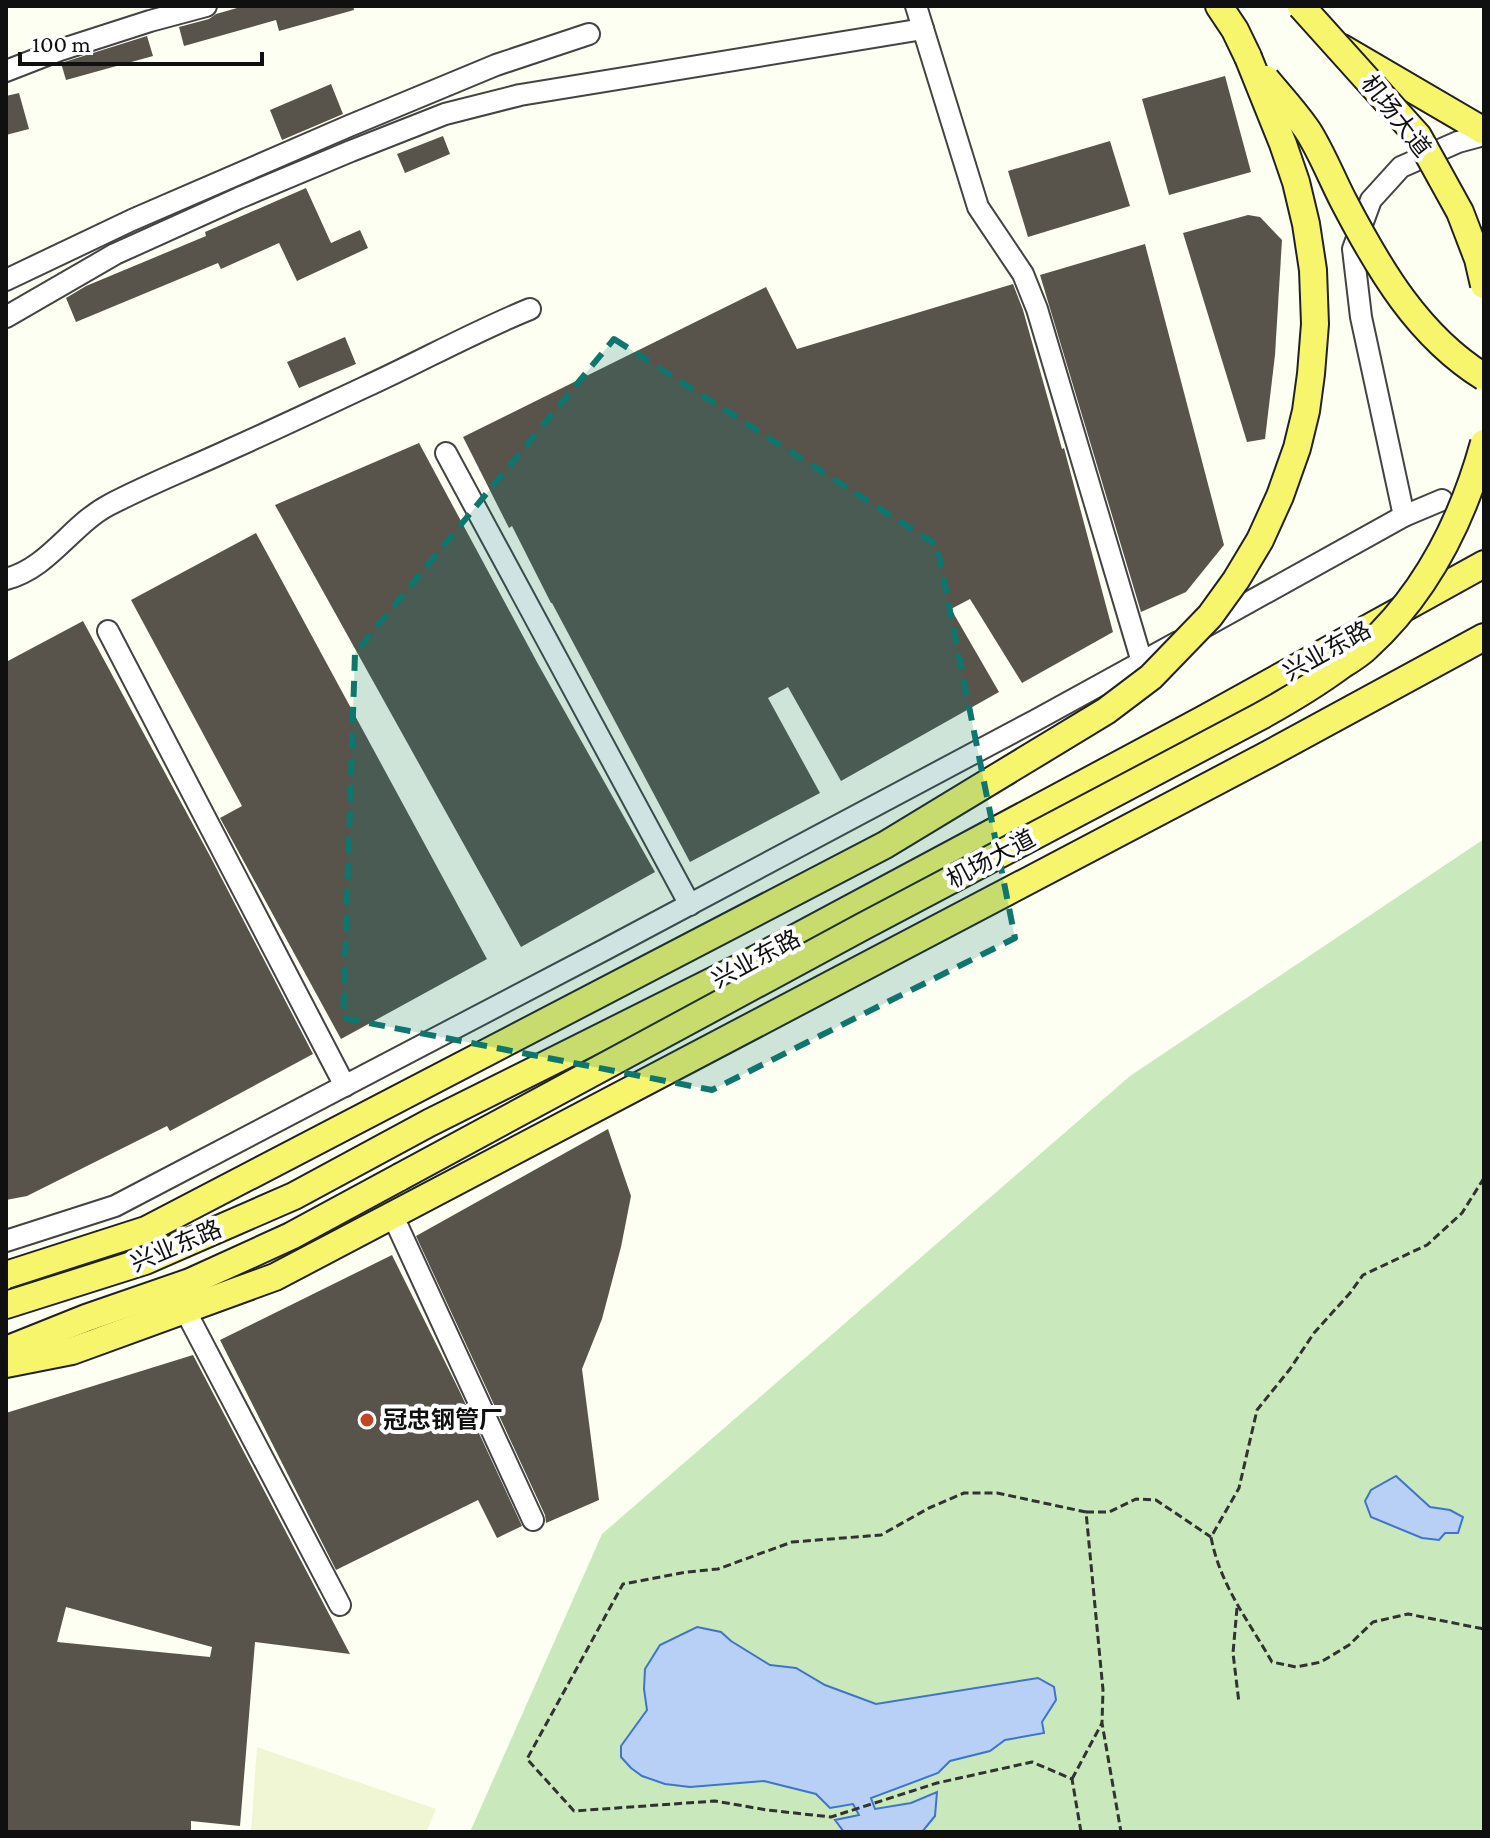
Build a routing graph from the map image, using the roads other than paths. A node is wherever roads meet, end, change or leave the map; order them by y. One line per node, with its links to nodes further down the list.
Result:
1 (206, 6): 9 (street)
2 (916, 6): 5 (street)
3 (1219, 6): 8 (main road)
4 (1301, 6): 7 (main road, 机场大道, bridge)
5 (923, 29): 14 (street); 24 (street)
6 (589, 34): 11 (street)
7 (1338, 46): 10 (main road); 12 (main road, 机场大道, bridge)
8 (1248, 57): 15 (main road, bridge); 29 (main road, bridge)
9 (6, 71)
10 (1484, 133): 19 (street)
11 (6, 280)
12 (1484, 285)
13 (530, 309): 21 (street)
14 (6, 317)
15 (1484, 377)
16 (1484, 443): 32 (main road, 机场大道, bridge)
17 (446, 453): 25 (street)
18 (1442, 500): 19 (street)
19 (1404, 516): 24 (street)
20 (1484, 564): 30 (main road, 兴业东路)
21 (6, 579)
22 (108, 631): 26 (street)
23 (1484, 637): 27 (main road)
24 (1142, 662): 25 (street)
25 (690, 905): 26 (street)
26 (345, 1086): 28 (street)
27 (392, 1214): 31 (main road); 34 (street)
28 (6, 1241)
29 (6, 1275)
30 (6, 1305)
31 (185, 1310): 33 (main road); 35 (street)
32 (6, 1350)
33 (6, 1364)
34 (533, 1520)
35 (340, 1605)

